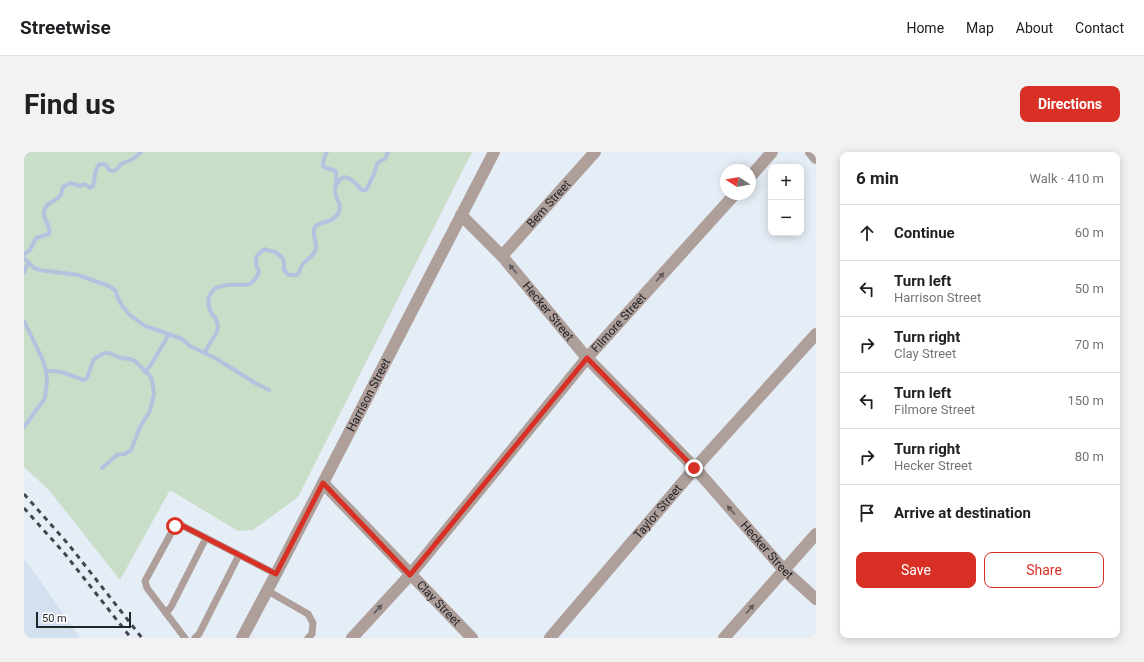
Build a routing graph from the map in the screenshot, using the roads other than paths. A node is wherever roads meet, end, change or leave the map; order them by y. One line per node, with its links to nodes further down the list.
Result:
1 (494, 152): 8 (street, Harrison Street)
2 (595, 152): 9 (street, Bem Street)
3 (772, 152): 6 (street)
4 (810, 152): 5 (street)
5 (816, 158)
6 (756, 170)
7 (730, 200): 11 (street, Filmore Street, one-way to 7)
8 (460, 215): 9 (street, Hecker Street); 13 (street, Harrison Street)
9 (502, 256): 11 (street, Hecker Street, one-way to 9)
10 (816, 334): 12 (street, Taylor Street)
11 (587, 358): 12 (street, Hecker Street); 19 (street, Filmore Street)
12 (694, 468): 17 (street, Hecker Street, one-way to 12); 29 (street, Taylor Street)
13 (323, 483): 18 (street, Harrison Street); 19 (street, Clay Street)
14 (816, 534): 17 (street)
15 (206, 538): 16 (lane); 22 (lane); 22 (lane)
16 (239, 555): 18 (lane); 24 (lane)
17 (784, 570): 21 (street, Hecker Street); 30 (street, one-way to 17)
18 (276, 574): 20 (street, Harrison Street)
19 (410, 575): 27 (street, Filmore Street, one-way to 19); 28 (street, Clay Street)
20 (268, 591): 25 (street, Harrison Street); 26 (lane)
21 (816, 599)
22 (166, 613): 23 (lane)
23 (185, 638)
24 (195, 638)
25 (242, 638)
26 (308, 638)
27 (352, 638)
28 (472, 638)
29 (550, 638)
30 (724, 638)

